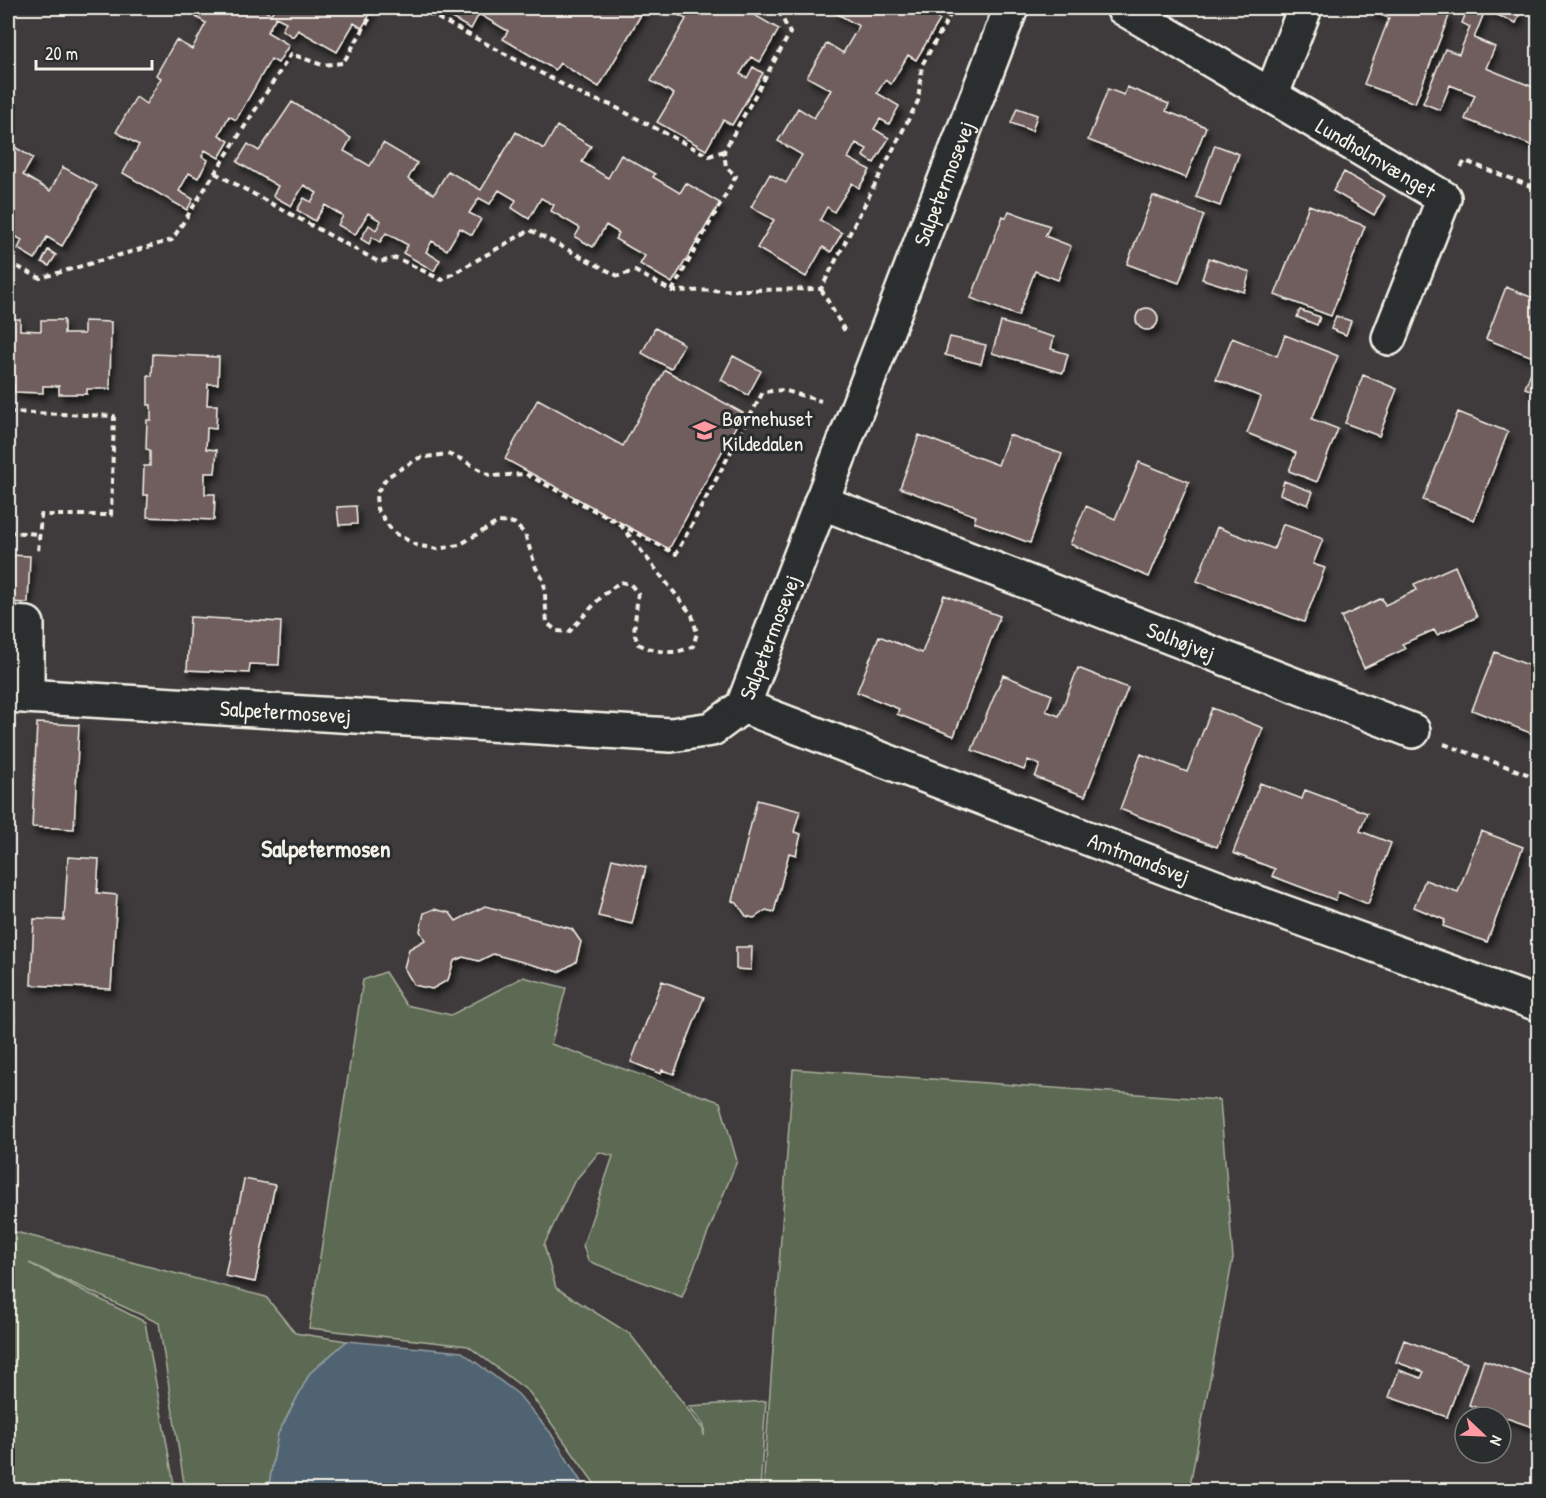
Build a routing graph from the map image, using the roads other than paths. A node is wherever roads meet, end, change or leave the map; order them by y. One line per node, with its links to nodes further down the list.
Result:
1 (1011, 8): 6 (street, Salpetermosevej)
2 (1123, 8): 4 (street, Lundholmvænget)
3 (1305, 8): 4 (street)
4 (1272, 94): 5 (street, Lundholmvænget)
5 (1389, 338)
6 (821, 502): 9 (street, Salpetermosevej); 10 (street, Solhøjvej)
7 (8, 623): 8 (street)
8 (17, 695): 9 (street, Salpetermosevej)
9 (743, 706): 11 (street, Amtmandsvej)
10 (1413, 731)
11 (1539, 1004)

